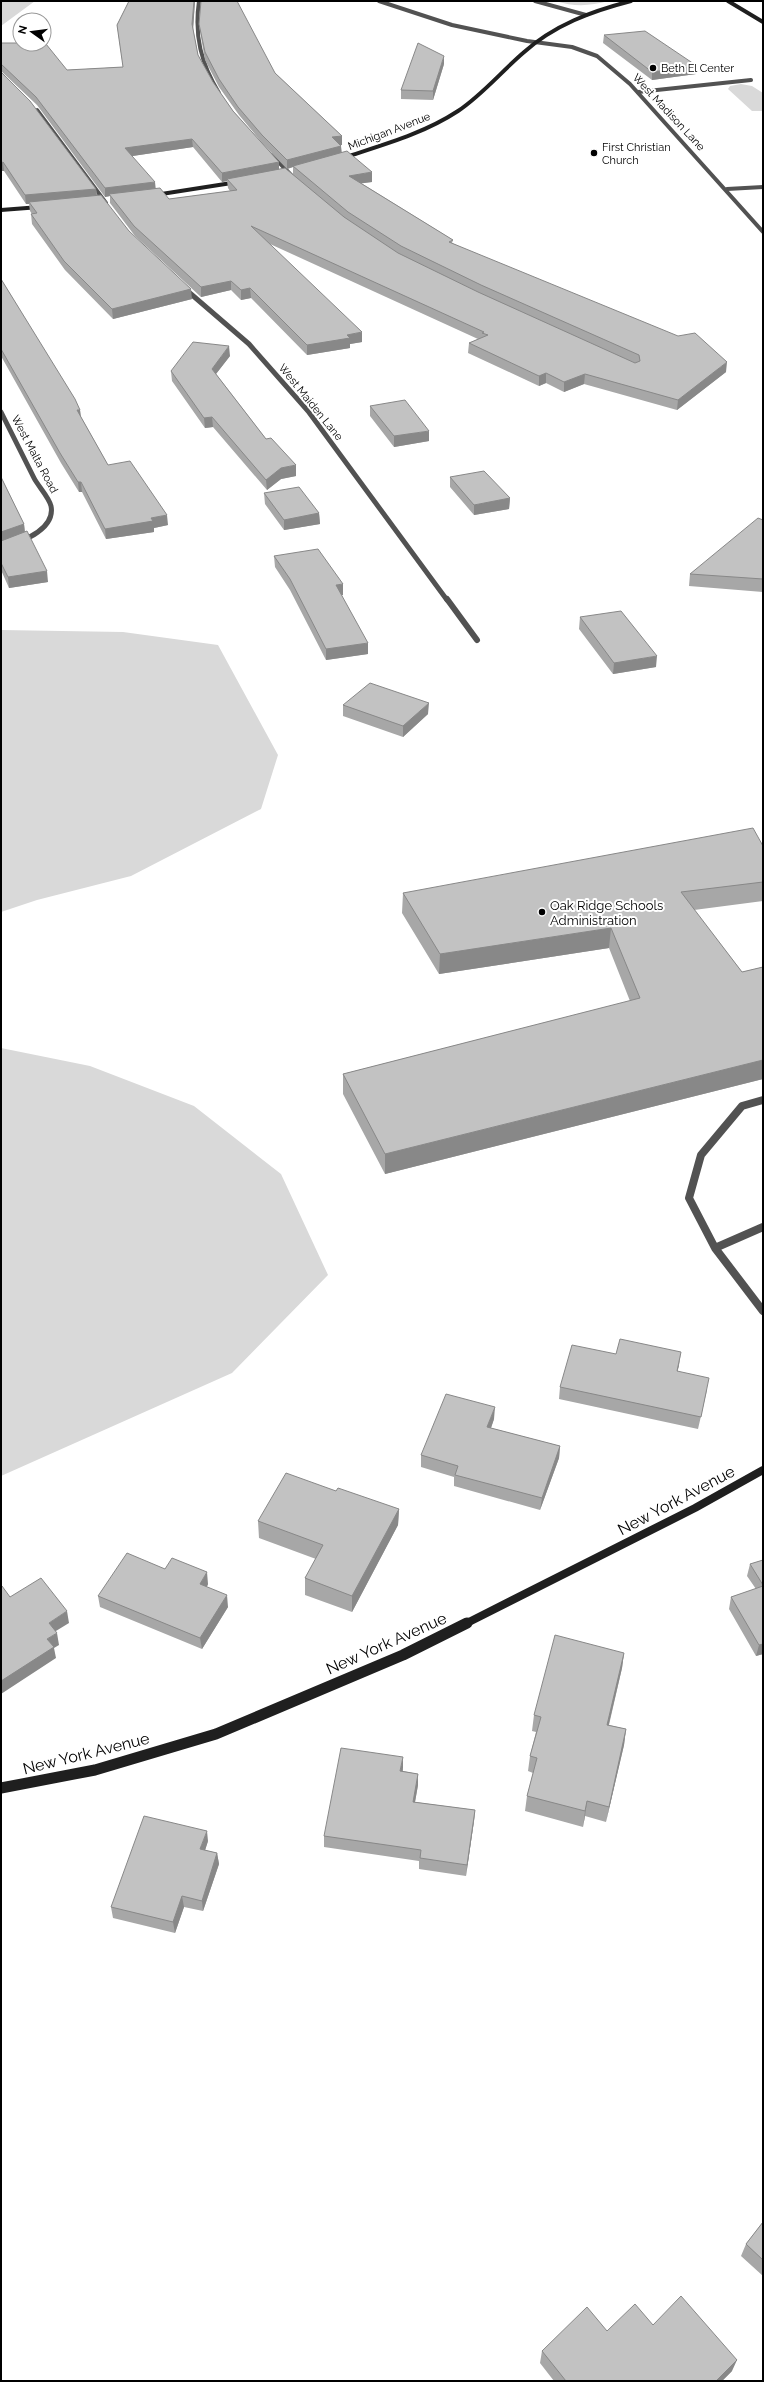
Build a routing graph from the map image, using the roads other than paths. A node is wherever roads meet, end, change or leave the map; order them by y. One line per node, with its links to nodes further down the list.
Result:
1 (199, 1): 11 (street)
2 (378, 1): 8 (street, West Madison Lane)
3 (535, 1): 6 (street)
4 (631, 1): 6 (street, Michigan Avenue)
5 (728, 1): 7 (street)
6 (586, 15): 8 (street, Michigan Avenue)
7 (763, 22)
8 (536, 43): 10 (street, West Madison Lane); 14 (street, Michigan Avenue)
9 (751, 80): 10 (street)
10 (638, 92): 21 (street, West Madison Lane)
11 (224, 101)
12 (34, 106): 24 (street)
13 (268, 151): 16 (street)
14 (339, 160)
15 (297, 172): 16 (street)
16 (290, 174): 17 (street); 18 (street)
17 (283, 175)
18 (296, 179)
19 (241, 182): 22 (street)
20 (763, 187): 21 (street)
21 (727, 189): 29 (street, West Madison Lane)
22 (147, 196)
23 (111, 200): 24 (street)
24 (104, 201): 25 (street); 27 (street)
25 (96, 202)
26 (43, 207): 28 (street)
27 (108, 207)
28 (1, 210)
29 (763, 232)
30 (179, 284): 33 (street, West Maiden Lane)
31 (1, 412): 32 (street, West Malta Road)
32 (1, 548)
33 (477, 640)
34 (763, 1100): 36 (street)
35 (763, 1227): 36 (street)
36 (715, 1248): 37 (street)
37 (763, 1311)
38 (763, 1470): 39 (street, New York Avenue)
39 (1, 1788)

